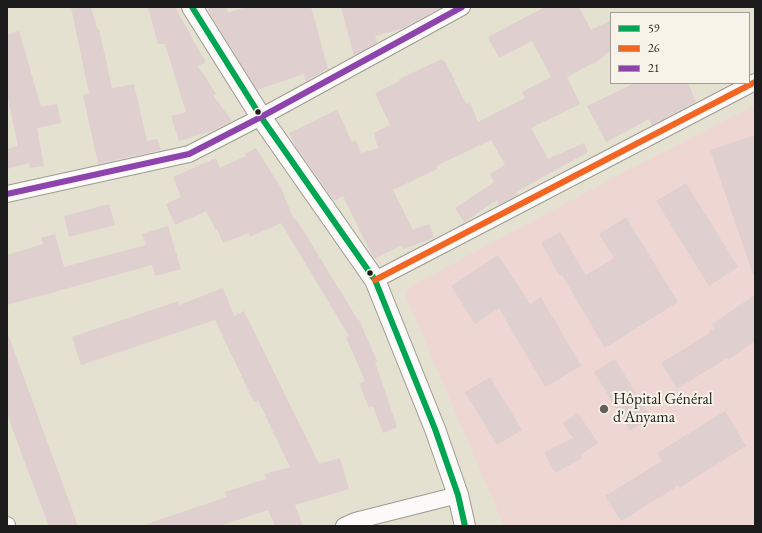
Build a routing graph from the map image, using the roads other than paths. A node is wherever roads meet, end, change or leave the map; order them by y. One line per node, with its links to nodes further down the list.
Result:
1 (192, 7): 4 (street)
2 (462, 7): 4 (street)
3 (755, 82): 6 (street)
4 (261, 117): 5 (street); 6 (street)
5 (7, 194)
6 (375, 280): 7 (street)
7 (458, 495): 8 (street); 9 (street)
8 (344, 526)
9 (465, 526)

